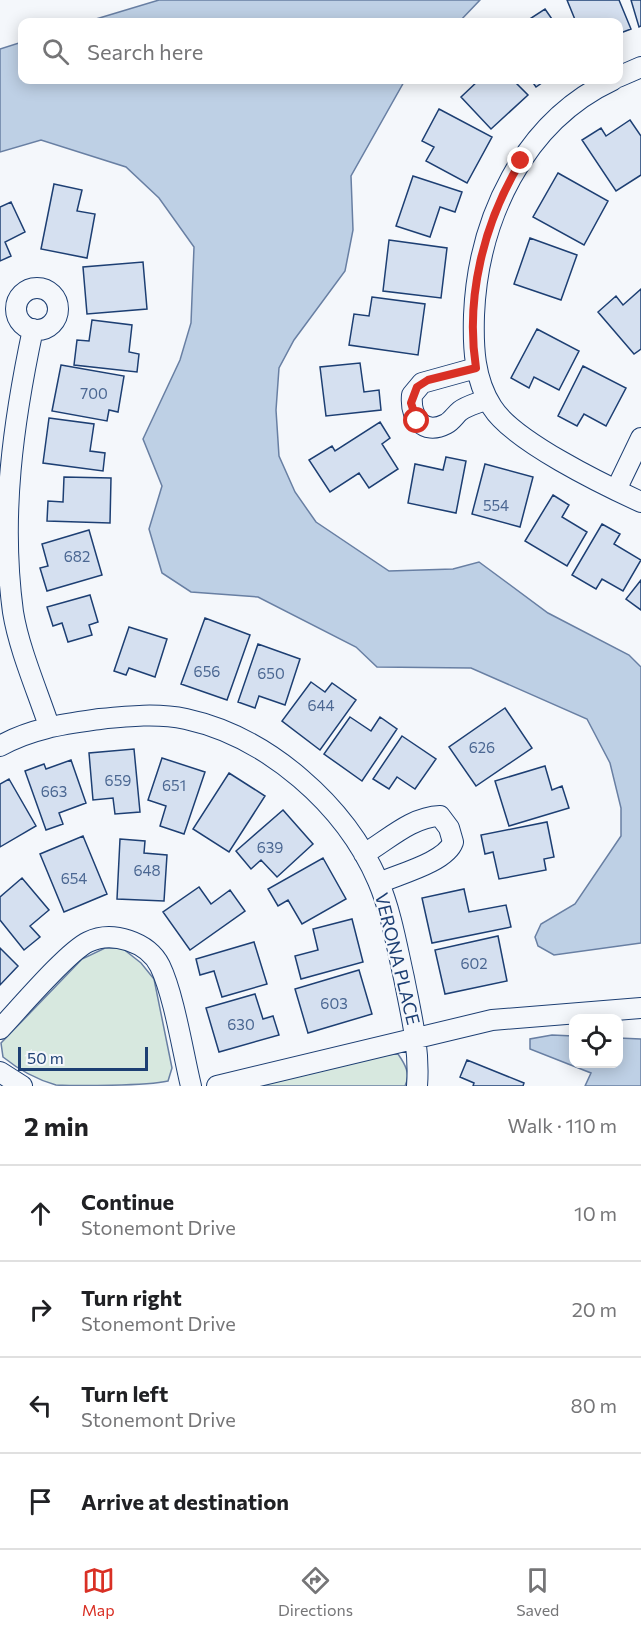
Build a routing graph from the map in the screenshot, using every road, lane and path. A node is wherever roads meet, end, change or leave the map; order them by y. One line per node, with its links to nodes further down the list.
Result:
1 (641, 67): 2 (street)
2 (623, 75)
3 (606, 84): 5 (street)
4 (33, 329): 10 (street)
5 (476, 368): 6 (street); 6 (street)
6 (487, 399): 8 (street)
7 (641, 438): 8 (street)
8 (616, 490): 9 (street)
9 (641, 502)
10 (49, 726): 11 (street, VERONA PLACE); 12 (street, VERONA PLACE)
11 (0, 746)
12 (364, 854): 13 (street, VERONA PLACE); 13 (street, VERONA PLACE)
13 (378, 883): 16 (street, VERONA PLACE)
14 (641, 1008): 16 (street)
15 (0, 1029): 19 (street)
16 (416, 1036): 20 (street); 21 (street, VERONA PLACE)
17 (0, 1072): 18 (street)
18 (22, 1086)
19 (191, 1086)
20 (217, 1086)
21 (417, 1086)

